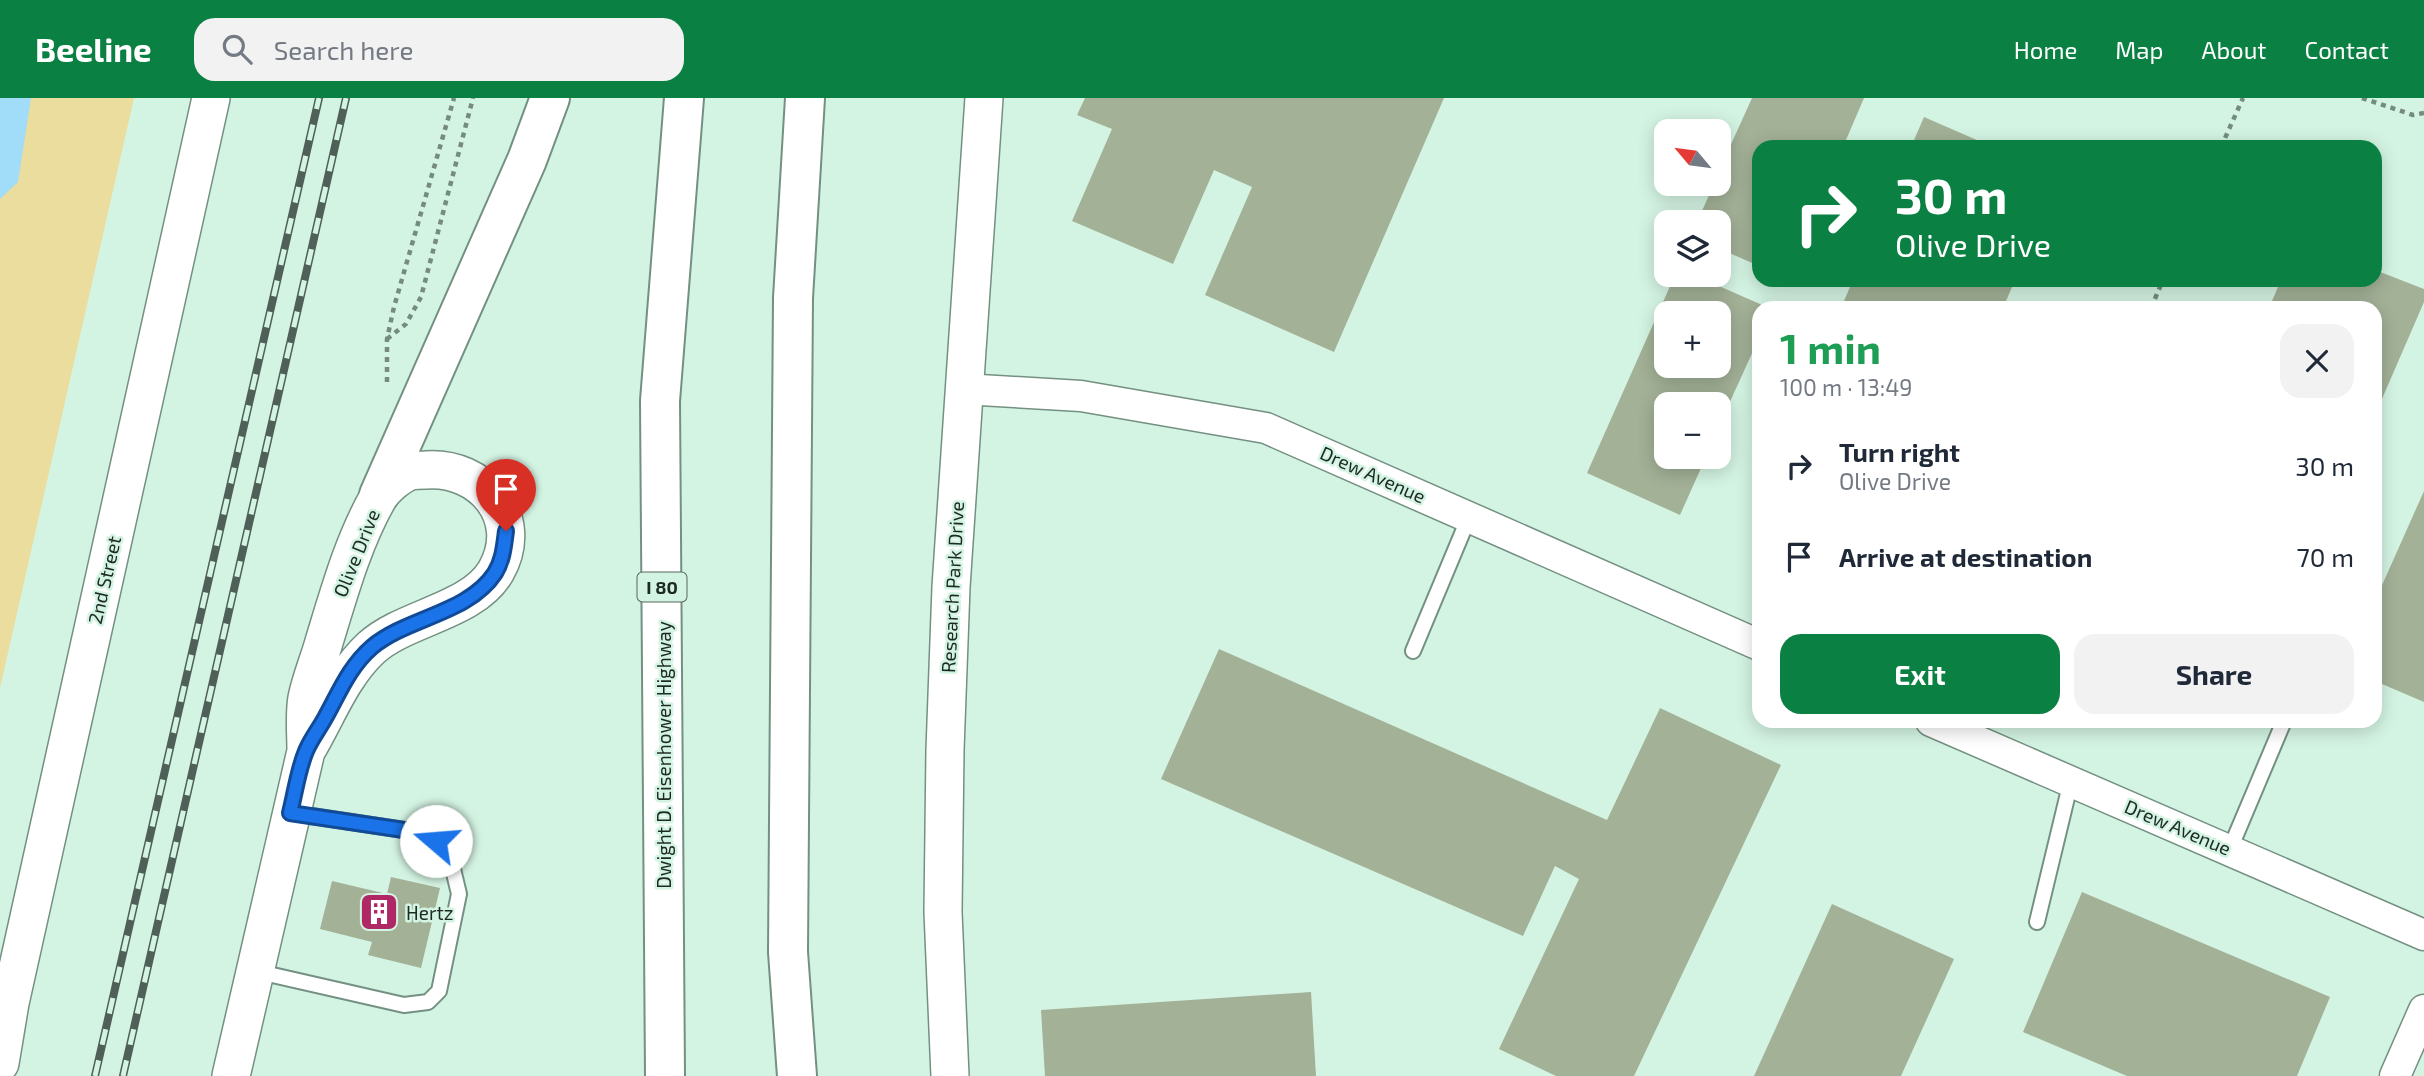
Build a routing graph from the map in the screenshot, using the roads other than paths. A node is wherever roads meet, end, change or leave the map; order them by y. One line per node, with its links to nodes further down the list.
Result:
1 (211, 98): 21 (street, 2nd Street)
2 (550, 98): 7 (highway)
3 (684, 98): 23 (highway, Dwight D. Eisenhower Highway / I 80)
4 (806, 98): 24 (highway)
5 (984, 98): 6 (street, Research Park Drive)
6 (963, 389): 8 (street, Drew Avenue); 25 (street, Research Park Drive)
7 (379, 495): 13 (street, Olive Drive); 13 (street, Olive Drive)
8 (1469, 517): 9 (street, Drew Avenue); 10 (lane)
9 (1752, 642)
10 (1413, 651)
11 (1947, 728): 14 (street, Drew Avenue)
12 (2281, 728): 16 (lane)
13 (306, 751): 15 (street, Olive Drive)
14 (2070, 781): 16 (street, Drew Avenue); 17 (lane)
15 (290, 813): 19 (street, Olive Drive); 19 (lane)
16 (2230, 849): 18 (street, Drew Avenue)
17 (2037, 922)
18 (2424, 934)
19 (255, 971): 22 (street, Olive Drive)
20 (2424, 1010): 26 (street)
21 (0, 1063)
22 (230, 1076)
23 (665, 1076)
24 (797, 1076)
25 (950, 1076)
26 (2395, 1076)

